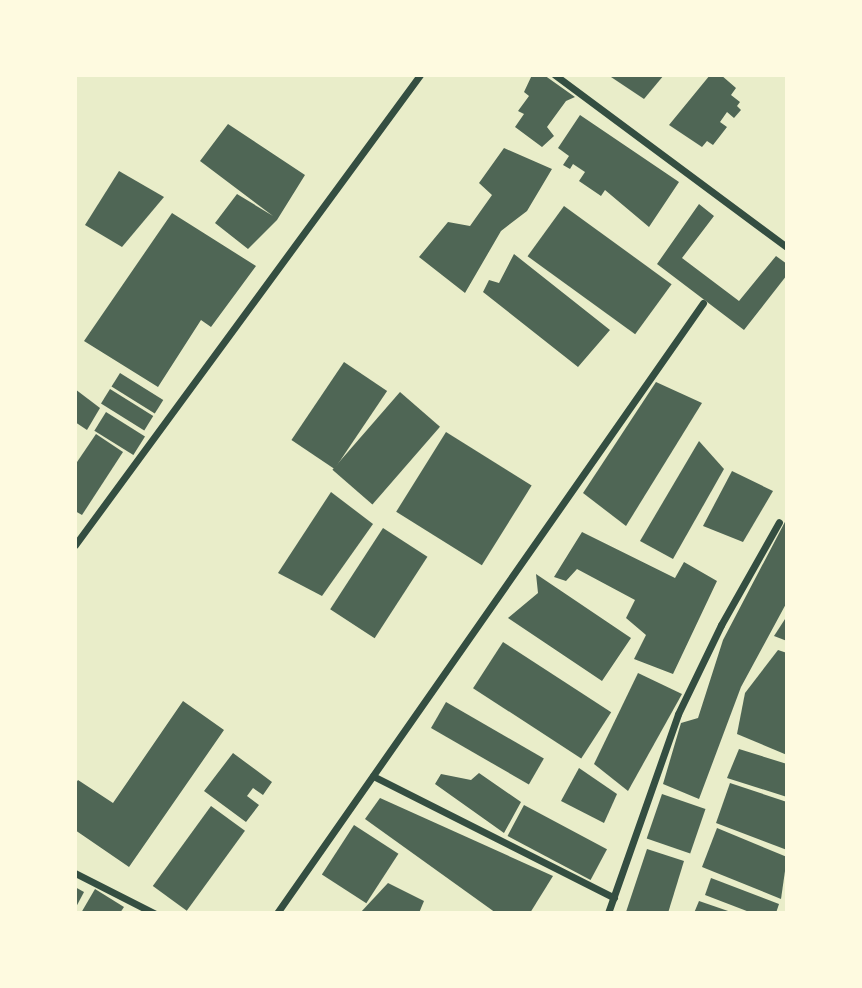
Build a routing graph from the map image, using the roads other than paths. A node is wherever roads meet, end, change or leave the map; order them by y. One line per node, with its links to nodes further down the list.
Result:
1 (420, 75): 6 (street)
2 (555, 75): 3 (street)
3 (787, 247)
4 (703, 303): 7 (street)
5 (779, 522): 9 (street)
6 (75, 545)
7 (373, 776): 9 (street); 11 (street)
8 (75, 873): 10 (street)
9 (614, 898): 12 (street)
10 (154, 913)
11 (278, 913)
12 (608, 913)

